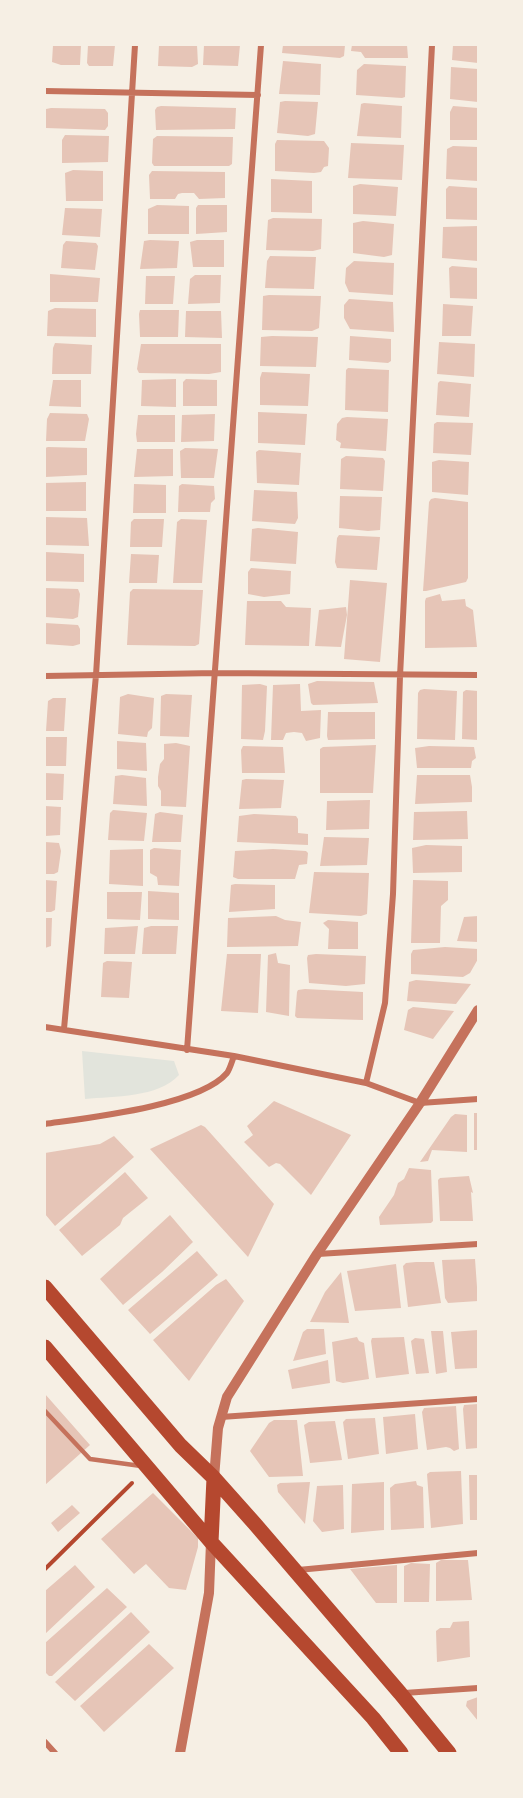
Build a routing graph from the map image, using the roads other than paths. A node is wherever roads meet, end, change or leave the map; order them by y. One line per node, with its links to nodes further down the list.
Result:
1 (135, 45): 5 (street)
2 (261, 45): 6 (street)
3 (432, 45): 11 (street)
4 (45, 91): 5 (street)
5 (133, 92): 6 (street); 8 (street)
6 (258, 95): 7 (street)
7 (216, 673): 8 (street); 11 (street); 15 (street)
8 (96, 675): 10 (street); 14 (street)
9 (478, 675): 11 (street)
10 (45, 676)
11 (400, 676): 17 (street)
12 (478, 1010): 19 (street)
13 (45, 1027): 14 (street)
14 (64, 1029): 15 (street)
15 (187, 1050): 16 (street)
16 (234, 1056): 17 (street); 20 (street)
17 (366, 1083): 19 (street)
18 (478, 1099): 19 (street)
19 (420, 1103): 22 (street)
20 (45, 1124)
21 (478, 1245): 22 (street)
22 (317, 1254): 27 (street)
23 (45, 1287): 29 (main road)
24 (45, 1347): 28 (main road)
25 (478, 1399): 27 (street)
26 (45, 1411): 28 (lane)
27 (220, 1417): 29 (street)
28 (148, 1467): 30 (main road)
29 (214, 1478): 30 (main road); 32 (main road)
30 (211, 1542): 37 (street); 38 (main road)
31 (478, 1553): 32 (street)
32 (294, 1571): 34 (main road)
33 (478, 1688): 34 (street)
34 (400, 1694): 39 (main road)
35 (45, 1742): 36 (street)
36 (55, 1753)
37 (180, 1753)
38 (400, 1753)
39 (449, 1753)

